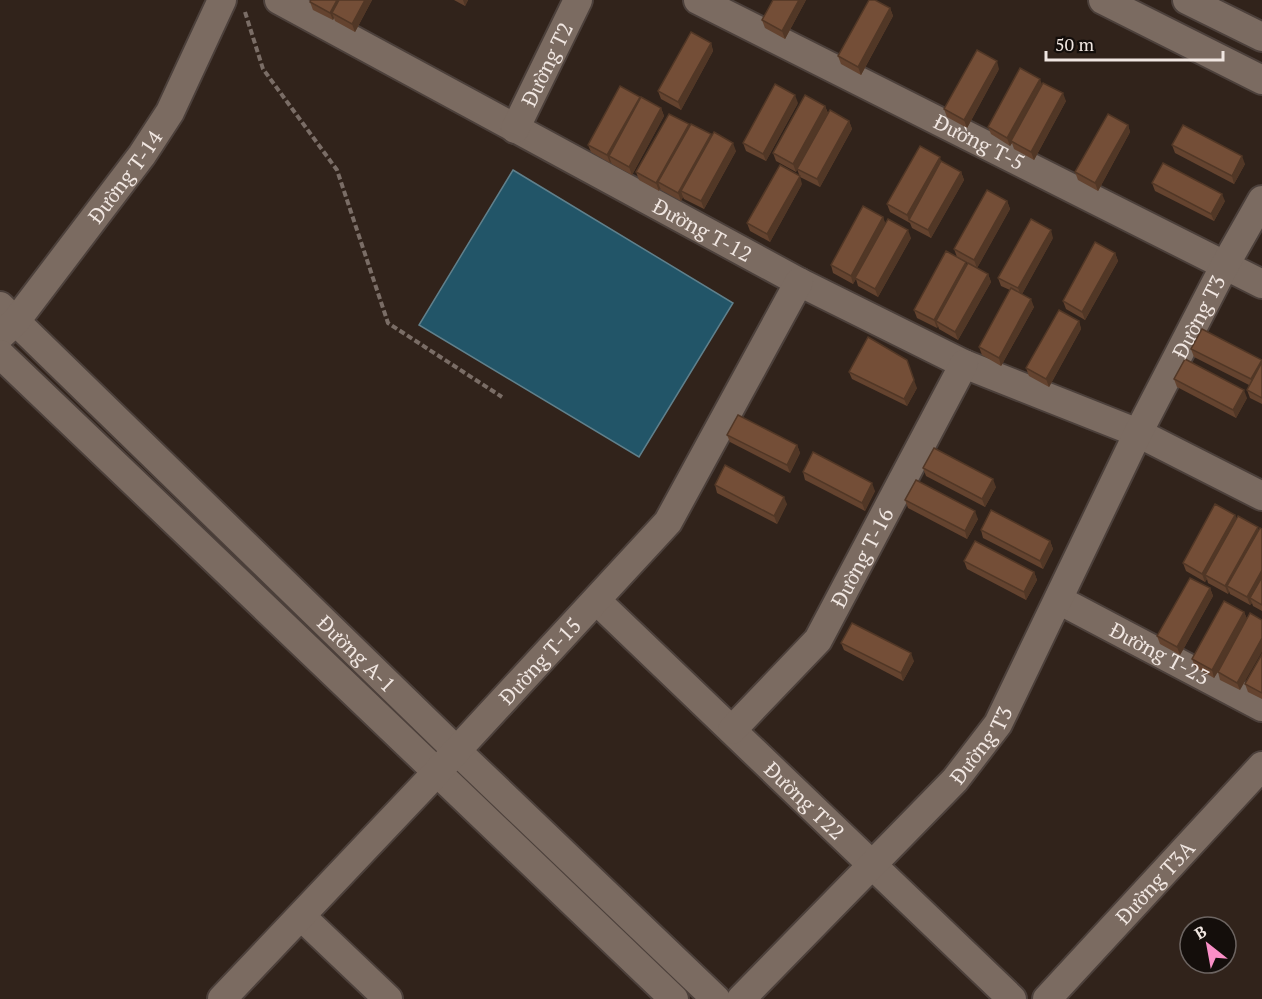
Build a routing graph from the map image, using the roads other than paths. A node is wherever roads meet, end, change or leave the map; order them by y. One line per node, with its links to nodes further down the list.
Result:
1 (279, 0): 9 (street, Đường T-12)
2 (578, 0): 9 (street, Đường T2)
3 (698, 0): 11 (street, Đường T-5)
4 (1103, 0): 8 (street)
5 (1187, 0): 7 (street)
6 (233, 5): 14 (street, Đường T-14)
7 (1262, 37)
8 (1262, 80)
9 (515, 129): 12 (street, Đường T-12)
10 (1262, 200): 11 (street, Đường T3)
11 (1225, 266): 13 (street, Đường T-5); 17 (street, Đường T3)
12 (799, 282): 16 (street, Đường T-12); 20 (street, Đường T-15)
13 (1262, 284)
14 (5, 321): 23 (street, Đường A-1)
15 (0, 354): 25 (street, Đường A-1)
16 (964, 364): 17 (street, Đường T-12); 22 (street, Đường T-16)
17 (1138, 433): 18 (street); 19 (street, Đường T3)
18 (1262, 496)
19 (1059, 600): 21 (street, Đường T-23); 26 (street, Đường T3)
20 (597, 601): 22 (street, Đường T22); 23 (street, Đường T-15)
21 (1262, 707)
22 (732, 730): 26 (street, Đường T22)
23 (457, 751): 25 (street, Đường T-15); 31 (street, Đường A-1)
24 (1262, 766): 34 (street, Đường T3A)
25 (437, 772): 27 (street, Đường T-15); 30 (street, Đường A-1)
26 (872, 866): 32 (street, Đường T3); 33 (street, Đường T22)
27 (302, 917): 28 (street, Đường T-15); 29 (street)
28 (222, 999)
29 (388, 999)
30 (674, 999)
31 (716, 999)
32 (741, 999)
33 (1012, 999)
34 (1047, 999)

